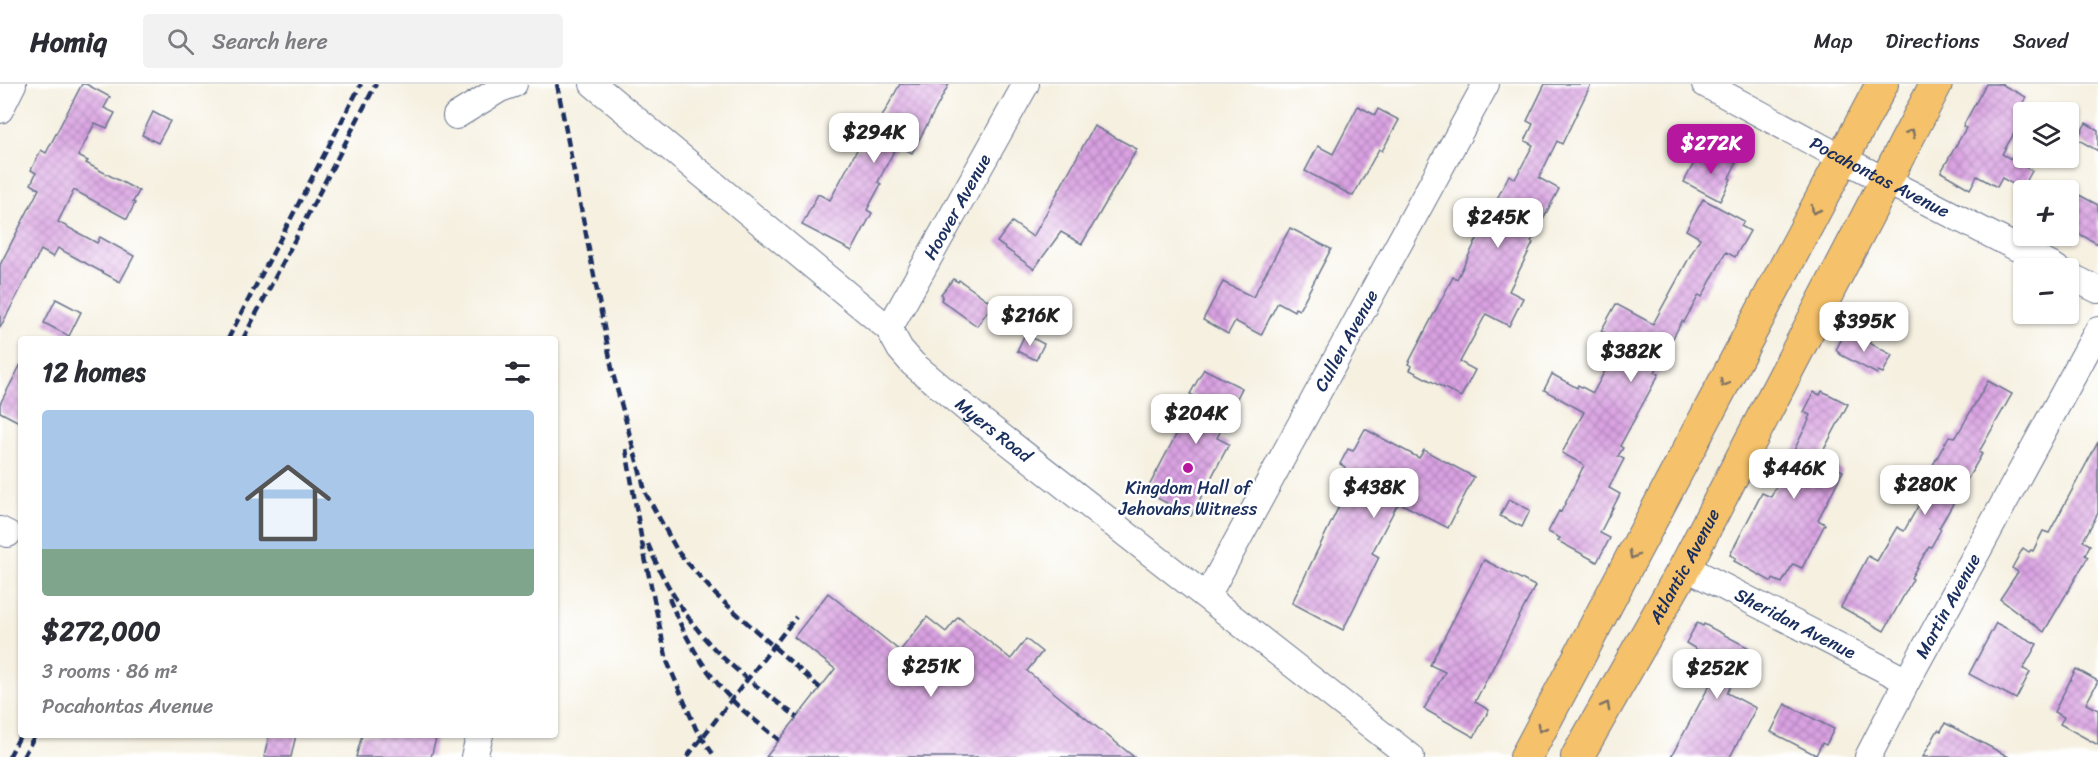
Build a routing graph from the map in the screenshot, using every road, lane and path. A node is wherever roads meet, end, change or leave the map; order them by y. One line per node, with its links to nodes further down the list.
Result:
1 (13, 84): 9 (street)
2 (513, 84): 10 (street)
3 (593, 84): 16 (street, Myers Road)
4 (1026, 84): 16 (street, Hoover Avenue)
5 (1486, 84): 19 (street, Cullen Avenue)
6 (1705, 84): 11 (street, Pocahontas Avenue)
7 (1882, 84): 11 (main road)
8 (1936, 84): 12 (main road, Atlantic Avenue, one-way to 8)
9 (0, 110)
10 (456, 116)
11 (1842, 159): 12 (street, Pocahontas Avenue); 24 (main road, one-way to 24)
12 (1885, 181): 13 (street, Pocahontas Avenue); 18 (main road, Atlantic Avenue)
13 (2036, 258)
14 (2079, 280): 15 (street)
15 (2098, 290)
16 (889, 329): 19 (street, Myers Road)
17 (2098, 330): 20 (street, Martin Avenue)
18 (1685, 567): 20 (street, Sheridan Avenue); 25 (main road, Atlantic Avenue, one-way to 18)
19 (1207, 596): 23 (street, Myers Road)
20 (1907, 681): 26 (street, Martin Avenue)
21 (479, 738): 22 (street)
22 (474, 757)
23 (1411, 757)
24 (1526, 757)
25 (1577, 757)
26 (1868, 757)

